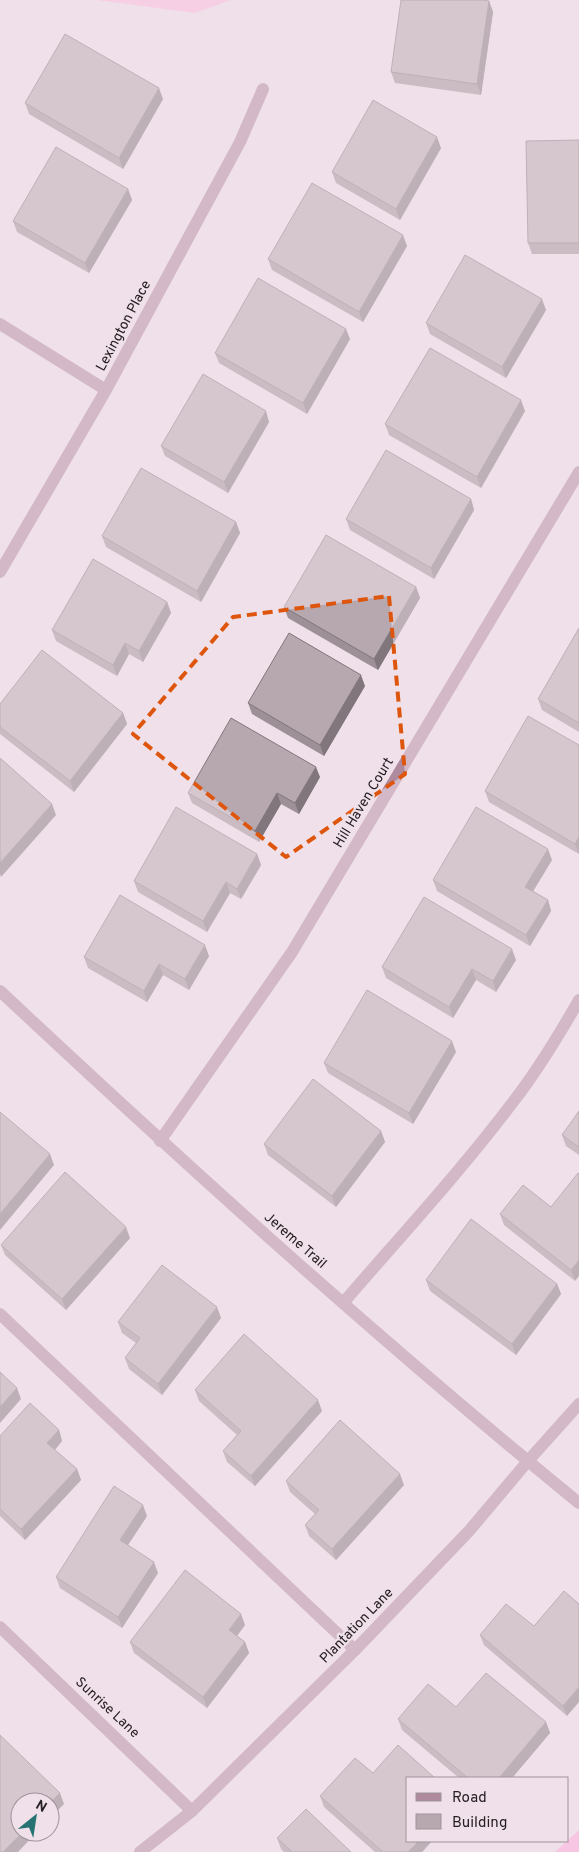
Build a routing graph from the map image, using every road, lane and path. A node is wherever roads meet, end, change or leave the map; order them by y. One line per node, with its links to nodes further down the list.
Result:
1 (263, 89): 3 (street, Lexington Place)
2 (0, 324): 3 (street)
3 (106, 390): 5 (street, Lexington Place)
4 (579, 472): 8 (street, Hill Haven Court)
5 (0, 572)
6 (0, 991): 8 (street, Jereme Trail)
7 (579, 1000): 9 (street)
8 (160, 1141): 9 (street, Jereme Trail)
9 (342, 1303): 12 (street, Jereme Trail)
10 (0, 1314): 15 (street)
11 (579, 1404): 12 (street, Plantation Lane)
12 (528, 1461): 13 (street, Jereme Trail); 15 (street, Plantation Lane)
13 (579, 1503)
14 (0, 1627): 16 (street, Sunrise Lane)
15 (355, 1650): 16 (street, Plantation Lane)
16 (192, 1811): 17 (street, Plantation Lane)
17 (140, 1852)

